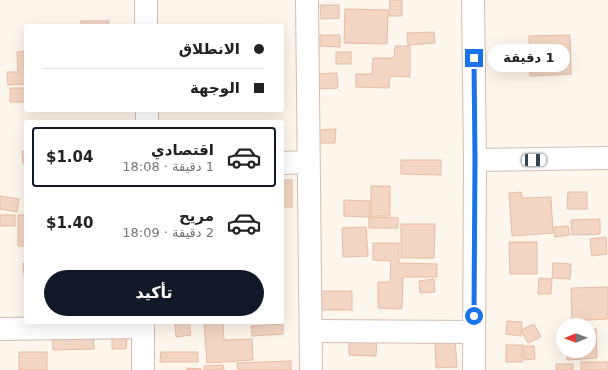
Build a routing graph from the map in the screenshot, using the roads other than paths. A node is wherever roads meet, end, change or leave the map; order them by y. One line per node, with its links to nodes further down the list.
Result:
1 (146, 0): 4 (street)
2 (307, 0): 7 (street)
3 (473, 0): 6 (street)
4 (146, 24)
5 (608, 158): 6 (street)
6 (475, 160): 12 (street)
7 (308, 162): 8 (street); 11 (street)
8 (284, 163)
9 (143, 325): 10 (street); 13 (street)
10 (0, 329)
11 (310, 331): 12 (street); 14 (street)
12 (474, 332): 15 (street)
13 (143, 370)
14 (311, 370)
15 (474, 370)

